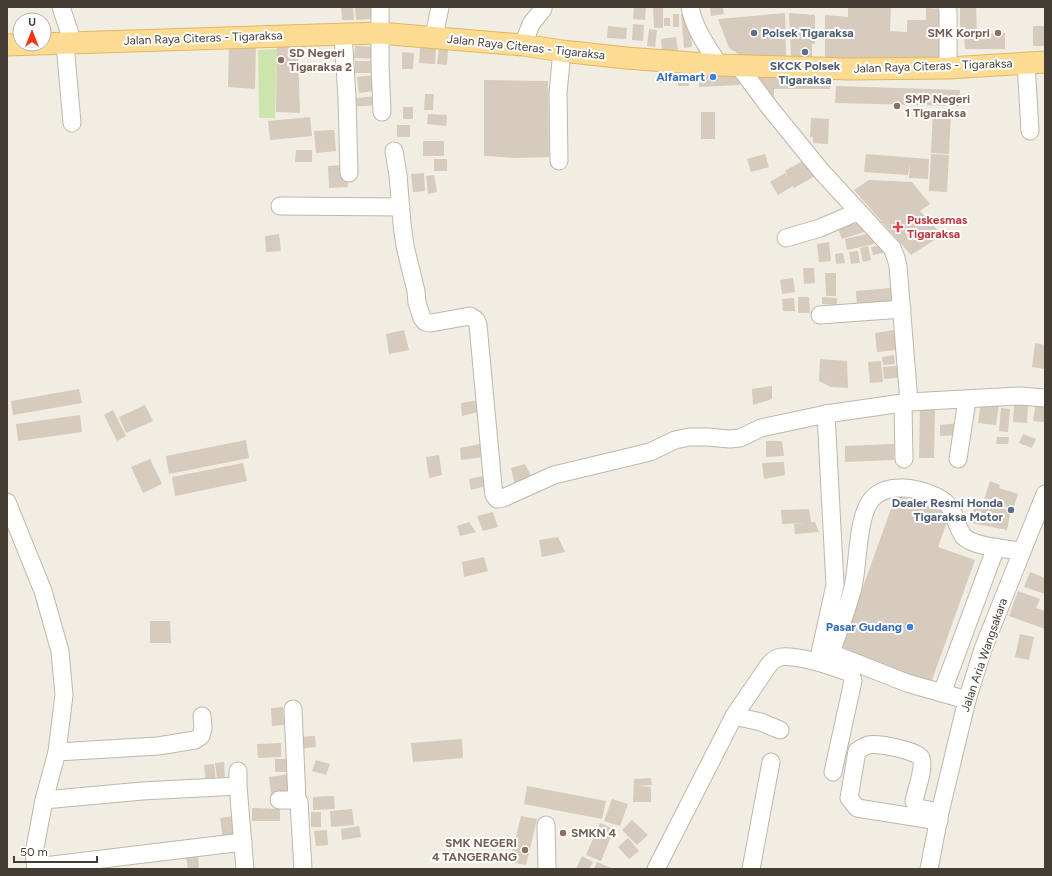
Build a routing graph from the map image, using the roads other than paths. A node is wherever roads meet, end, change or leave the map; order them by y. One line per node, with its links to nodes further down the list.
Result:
1 (61, 7): 10 (street)
2 (380, 7): 7 (street)
3 (440, 7): 9 (street)
4 (690, 7): 15 (street)
5 (947, 7): 16 (street)
6 (543, 9): 12 (street)
7 (379, 33): 8 (main road, Jalan Raya Citeras - Tigaraksa); 9 (main road, Jalan Raya Citeras - Tigaraksa); 17 (street)
8 (343, 34): 10 (main road, Jalan Raya Citeras - Tigaraksa); 22 (street)
9 (434, 37): 12 (main road, Jalan Raya Citeras - Tigaraksa)
10 (69, 43): 11 (main road, Jalan Raya Citeras - Tigaraksa); 18 (street)
11 (7, 45)
12 (523, 45): 13 (main road, Jalan Raya Citeras - Tigaraksa)
13 (562, 51): 15 (main road, Jalan Raya Citeras - Tigaraksa); 21 (street)
14 (1036, 62): 16 (main road, Jalan Raya Citeras - Tigaraksa); 19 (street)
15 (729, 65): 16 (main road, Jalan Raya Citeras - Tigaraksa); 25 (street)
16 (948, 68)
17 (382, 112)
18 (72, 123)
19 (1030, 131)
20 (394, 151): 24 (street)
21 (559, 161)
22 (349, 173)
23 (280, 206): 24 (street)
24 (401, 207): 32 (street)
25 (857, 212): 26 (street); 27 (street)
26 (786, 238)
27 (902, 309): 28 (street); 31 (street)
28 (820, 315)
29 (1045, 398): 30 (street)
30 (967, 400): 31 (street); 34 (street)
31 (906, 402): 32 (street); 33 (street)
32 (826, 414): 39 (street)
33 (904, 459)
34 (958, 459)
35 (1045, 494): 38 (street, Jalan Aria Wangsakara)
36 (9, 511): 46 (street)
37 (996, 548): 38 (street); 40 (street); 40 (street)
38 (1021, 551): 41 (street, Jalan Aria Wangsakara)
39 (818, 662): 44 (street); 48 (street)
40 (942, 693): 41 (street)
41 (967, 700): 52 (street, Jalan Aria Wangsakara)
42 (293, 709): 51 (street)
43 (202, 716): 46 (street)
44 (734, 716): 45 (street); 59 (street)
45 (780, 730)
46 (57, 752): 49 (street)
47 (771, 762): 60 (street)
48 (833, 772)
49 (44, 800): 54 (street); 55 (street)
50 (279, 800): 51 (street)
51 (297, 800): 57 (street)
52 (939, 817): 52 (street); 61 (street, Jalan Aria Wangsakara)
53 (546, 824): 58 (street)
54 (243, 842): 55 (street); 56 (street)
55 (36, 868)
56 (245, 869)
57 (303, 869)
58 (547, 869)
59 (656, 869)
60 (751, 869)
61 (929, 869)

